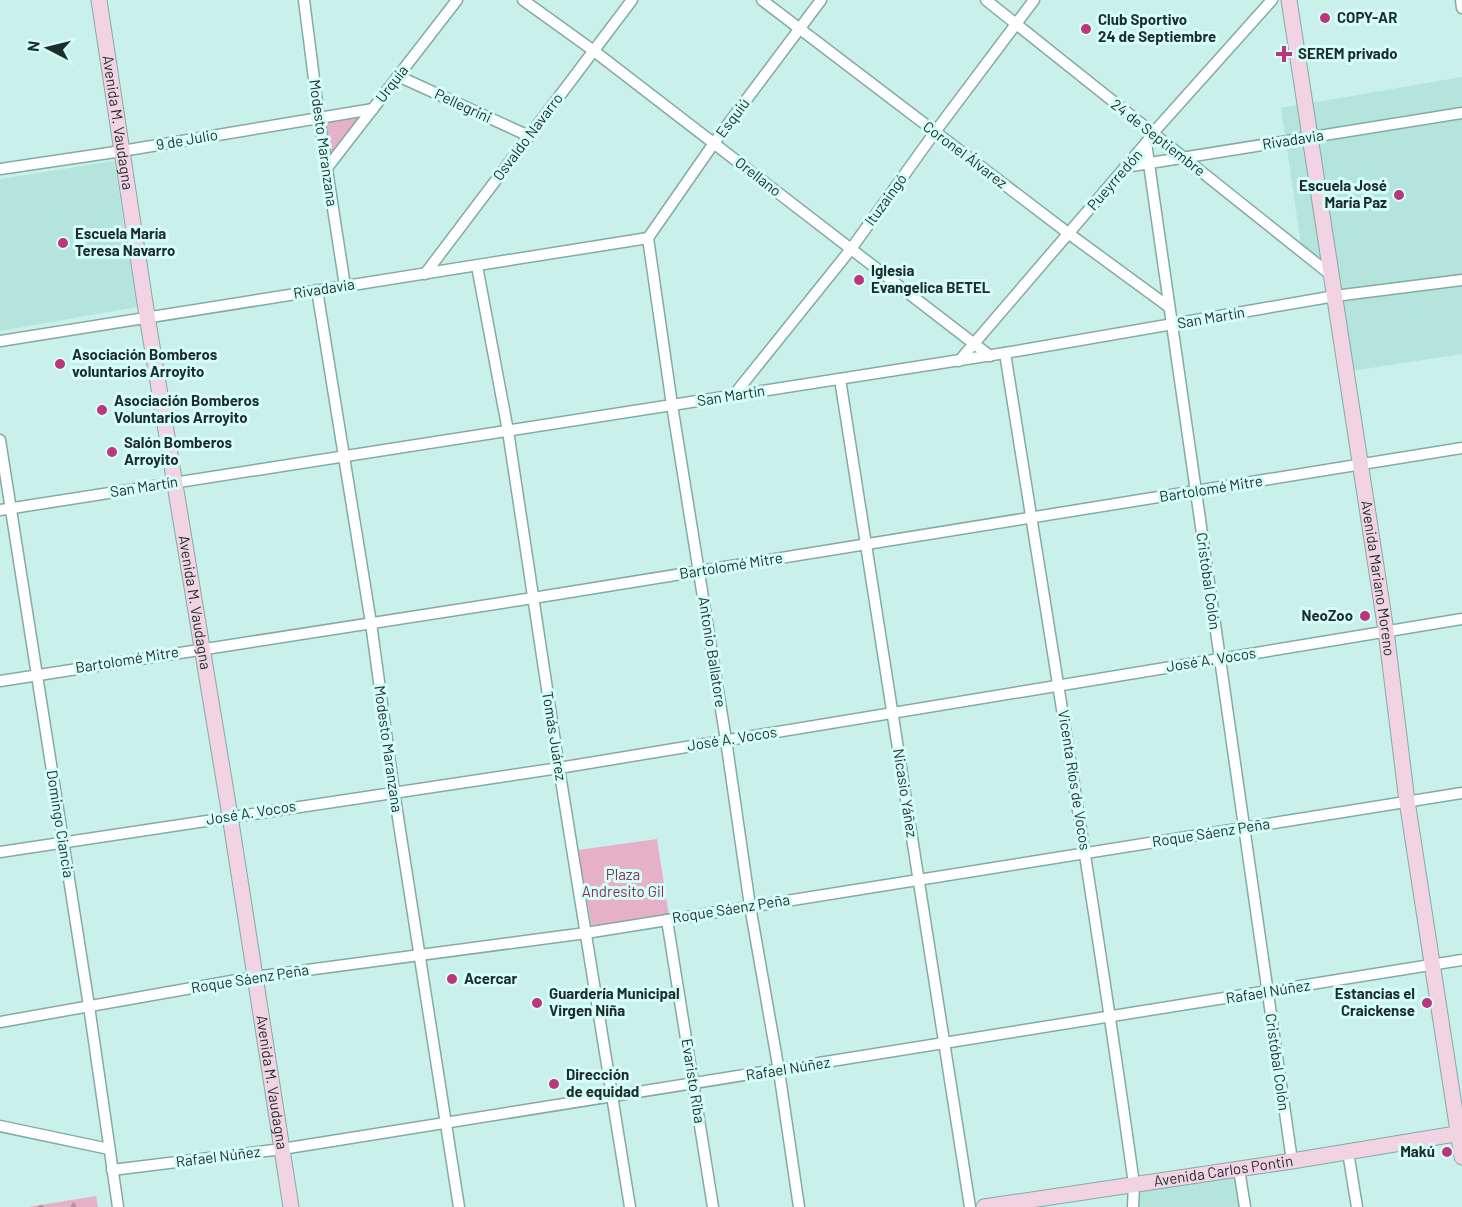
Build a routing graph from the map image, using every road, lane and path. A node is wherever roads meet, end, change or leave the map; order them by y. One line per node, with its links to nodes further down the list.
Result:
1 (99, 0): 27 (main road, Avenida M. Vaudagna)
2 (304, 0): 20 (street, Modesto Maranzana)
3 (457, 0): 17 (street, Urquía)
4 (523, 0): 16 (street, Orellano)
5 (632, 0): 16 (street, Osvaldo Navarro)
6 (762, 0): 15 (street, Coronel Álvarez)
7 (822, 0): 15 (street, Esquiú)
8 (986, 0): 14 (street, 24 de Septiembre)
9 (1034, 0): 14 (street, Ituzaingó)
10 (1272, 0): 22 (street, Pueyrredón)
11 (1289, 0): 24 (main road, Avenida Mariano Moreno)
12 (1461, 0): 13 (street)
13 (1462, 8)
14 (1016, 25): 21 (street, Ituzaingó); 22 (street, 24 de Septiembre)
15 (800, 30): 21 (street, Coronel Álvarez); 25 (street, Esquiú)
16 (594, 51): 23 (street, Osvaldo Navarro); 25 (street, Orellano)
17 (398, 76): 18 (street, Urquía); 23 (street, Pellegrini)
18 (373, 109): 20 (street, 9 de Julio); 30 (street, Urquía)
19 (1462, 113): 24 (street, Rivadavia)
20 (319, 118): 27 (street, 9 de Julio); 30 (street, Modesto Maranzana)
21 (935, 132): 33 (street, Coronel Álvarez); 35 (street, Ituzaingó)
22 (1153, 133): 26 (street, Pueyrredón); 28 (street, 24 de Septiembre)
23 (529, 136): 37 (street, Osvaldo Navarro)
24 (1310, 137): 28 (street, Rivadavia); 38 (main road, Avenida Mariano Moreno)
25 (714, 143): 34 (street, Esquiú); 35 (street, Orellano)
26 (1146, 143): 29 (street, Cristóbal Colón); 31 (street, Pueyrredón)
27 (122, 151): 32 (street, 9 de Julio); 44 (main road, Avenida M. Vaudagna)
28 (1184, 158): 29 (street, Rivadavia); 38 (street, 24 de Septiembre)
29 (1149, 164): 31 (street, Rivadavia); 43 (street, Cristóbal Colón)
30 (327, 168): 40 (street, Modesto Maranzana)
31 (1125, 168): 33 (street, Pueyrredón)
32 (0, 169)
33 (1068, 233): 43 (street, Coronel Álvarez); 47 (street, Pueyrredón)
34 (648, 238): 36 (street, Rivadavia); 53 (street, Antonio Ballatore)
35 (851, 249): 47 (street, Orellano); 52 (street, Ituzaingó)
36 (477, 266): 37 (street, Rivadavia); 54 (street, Tomás Juárez)
37 (425, 274): 40 (street, Rivadavia)
38 (1331, 275): 42 (main road, Avenida Mariano Moreno)
39 (1462, 280): 42 (street, San Martín)
40 (345, 286): 41 (street, Rivadavia)
41 (317, 291): 44 (street, Rivadavia); 57 (street, Modesto Maranzana)
42 (1335, 296): 45 (street, San Martín); 58 (main road, Avenida Mariano Moreno)
43 (1169, 307): 45 (street, Cristóbal Colón)
44 (147, 316): 46 (street, Rivadavia); 59 (main road, Avenida M. Vaudagna)
45 (1172, 325): 48 (street, San Martín); 60 (street, Cristóbal Colón)
46 (0, 341)
47 (973, 344): 49 (street, Orellano); 50 (street, Pueyrredón)
48 (1005, 353): 49 (street, San Martín); 62 (street, Vicenta Ríos de Vocos)
49 (990, 356): 50 (street, San Martín)
50 (959, 361): 51 (street, San Martín)
51 (840, 379): 52 (street, San Martín); 63 (street, Nicasio Yáñez)
52 (733, 396): 53 (street, San Martín)
53 (672, 405): 54 (street, San Martín); 64 (street, Antonio Ballatore)
54 (508, 430): 57 (street, San Martín); 65 (street, Tomás Juárez)
55 (0, 440): 61 (street, Domingo Ciancia)
56 (1462, 448): 58 (street, Bartolomé Mitre)
57 (344, 456): 59 (street, San Martín); 67 (street, Modesto Maranzana)
58 (1361, 464): 60 (street, Bartolomé Mitre); 68 (main road, Avenida Mariano Moreno)
59 (175, 483): 61 (street, San Martín); 69 (main road, Avenida M. Vaudagna)
60 (1196, 491): 62 (street, Bartolomé Mitre); 70 (street, Cristóbal Colón)
61 (5, 509): 71 (street, Domingo Ciancia)
62 (1031, 518): 63 (street, Bartolomé Mitre); 73 (street, Vicenta Ríos de Vocos)
63 (866, 544): 64 (street, Bartolomé Mitre); 74 (street, Nicasio Yáñez)
64 (698, 571): 65 (street, Bartolomé Mitre); 75 (street, Antonio Ballatore)
65 (533, 598): 67 (street, Bartolomé Mitre); 76 (street, Tomás Juárez)
66 (1462, 619): 68 (street, José A. Vocos)
67 (370, 623): 69 (street, Bartolomé Mitre); 77 (street, Modesto Maranzana)
68 (1386, 631): 70 (street, José A. Vocos); 79 (main road, Avenida Mariano Moreno)
69 (202, 649): 71 (street, Bartolomé Mitre); 80 (main road, Avenida M. Vaudagna)
70 (1220, 659): 73 (street, José A. Vocos); 81 (street, Cristóbal Colón)
71 (37, 674): 72 (street, Bartolomé Mitre); 82 (street, Domingo Ciancia)
72 (0, 681)
73 (1060, 685): 74 (street, José A. Vocos); 84 (street, Vicenta Ríos de Vocos)
74 (893, 713): 75 (street, José A. Vocos); 85 (street, Nicasio Yáñez)
75 (726, 740): 76 (street, José A. Vocos); 86 (street, Antonio Ballatore)
76 (559, 768): 77 (street, José A. Vocos); 88 (street, Tomás Juárez)
77 (394, 792): 80 (street, José A. Vocos); 89 (street, Modesto Maranzana)
78 (1462, 793): 79 (street, Roque Sáenz Peña)
79 (1407, 801): 81 (street, Roque Sáenz Peña); 91 (main road, Avenida Mariano Moreno)
80 (230, 816): 82 (street, José A. Vocos); 92 (main road, Avenida M. Vaudagna)
81 (1244, 828): 84 (street, Roque Sáenz Peña); 93 (street, Cristóbal Colón)
82 (63, 843): 83 (street, José A. Vocos); 94 (street, Domingo Ciancia)
83 (0, 852)
84 (1085, 853): 85 (street, Roque Sáenz Peña); 95 (street, Vicenta Ríos de Vocos)
85 (919, 879): 86 (street, Roque Sáenz Peña); 97 (street, Nicasio Yáñez)
86 (750, 906): 87 (street, Roque Sáenz Peña); 98 (street, Antonio Ballatore)
87 (667, 920): 88 (street, Roque Sáenz Peña); 99 (street, Evaristo Riba)
88 (586, 933): 89 (street, Roque Sáenz Peña); 100 (street, Tomás Juárez)
89 (419, 955): 92 (street, Roque Sáenz Peña); 101 (street, Modesto Maranzana)
90 (1462, 960): 91 (street, Rafael Núñez)
91 (1432, 965): 93 (street, Rafael Núñez); 103 (main road, Avenida Mariano Moreno)
92 (254, 977): 94 (street, Roque Sáenz Peña); 105 (main road, Avenida M. Vaudagna)
93 (1267, 992): 95 (street, Rafael Núñez); 108 (street, Cristóbal Colón)
94 (89, 1006): 96 (street, Roque Sáenz Peña); 104 (street, Domingo Ciancia)
95 (1110, 1017): 97 (street, Rafael Núñez); 111 (street, Vicenta Ríos de Vocos)
96 (0, 1022)
97 (945, 1044): 98 (street, Rafael Núñez); 118 (street, Nicasio Yáñez)
98 (779, 1071): 99 (street, Rafael Núñez); 117 (street, Antonio Ballatore)
99 (693, 1084): 100 (street, Rafael Núñez); 116 (street, Evaristo Riba)
100 (613, 1097): 101 (street, Rafael Núñez); 115 (street, Tomás Juárez)
101 (445, 1123): 105 (street, Rafael Núñez); 114 (street, Modesto Maranzana)
102 (0, 1126): 104 (street)
103 (1460, 1133): 106 (main road, Avenida Carlos Pontin); 107 (main road, Avenida Mariano Moreno)
104 (109, 1149): 110 (street, Domingo Ciancia)
105 (282, 1149): 110 (street, Rafael Núñez); 113 (main road, Avenida M. Vaudagna)
106 (1348, 1152): 108 (main road, Avenida Carlos Pontin); 122 (street)
107 (1462, 1157)
108 (1292, 1161): 109 (main road, Avenida Carlos Pontin)
109 (1239, 1168): 111 (main road, Avenida Carlos Pontin); 121 (street)
110 (112, 1170): 112 (street, Domingo Ciancia)
111 (1134, 1184): 119 (main road, Avenida Carlos Pontin); 120 (street, Vicenta Ríos de Vocos)
112 (118, 1207)
113 (291, 1207)
114 (459, 1207)
115 (630, 1207)
116 (713, 1207)
117 (799, 1207)
118 (970, 1207)
119 (984, 1207)
120 (1133, 1207)
121 (1245, 1207)
122 (1357, 1207)

